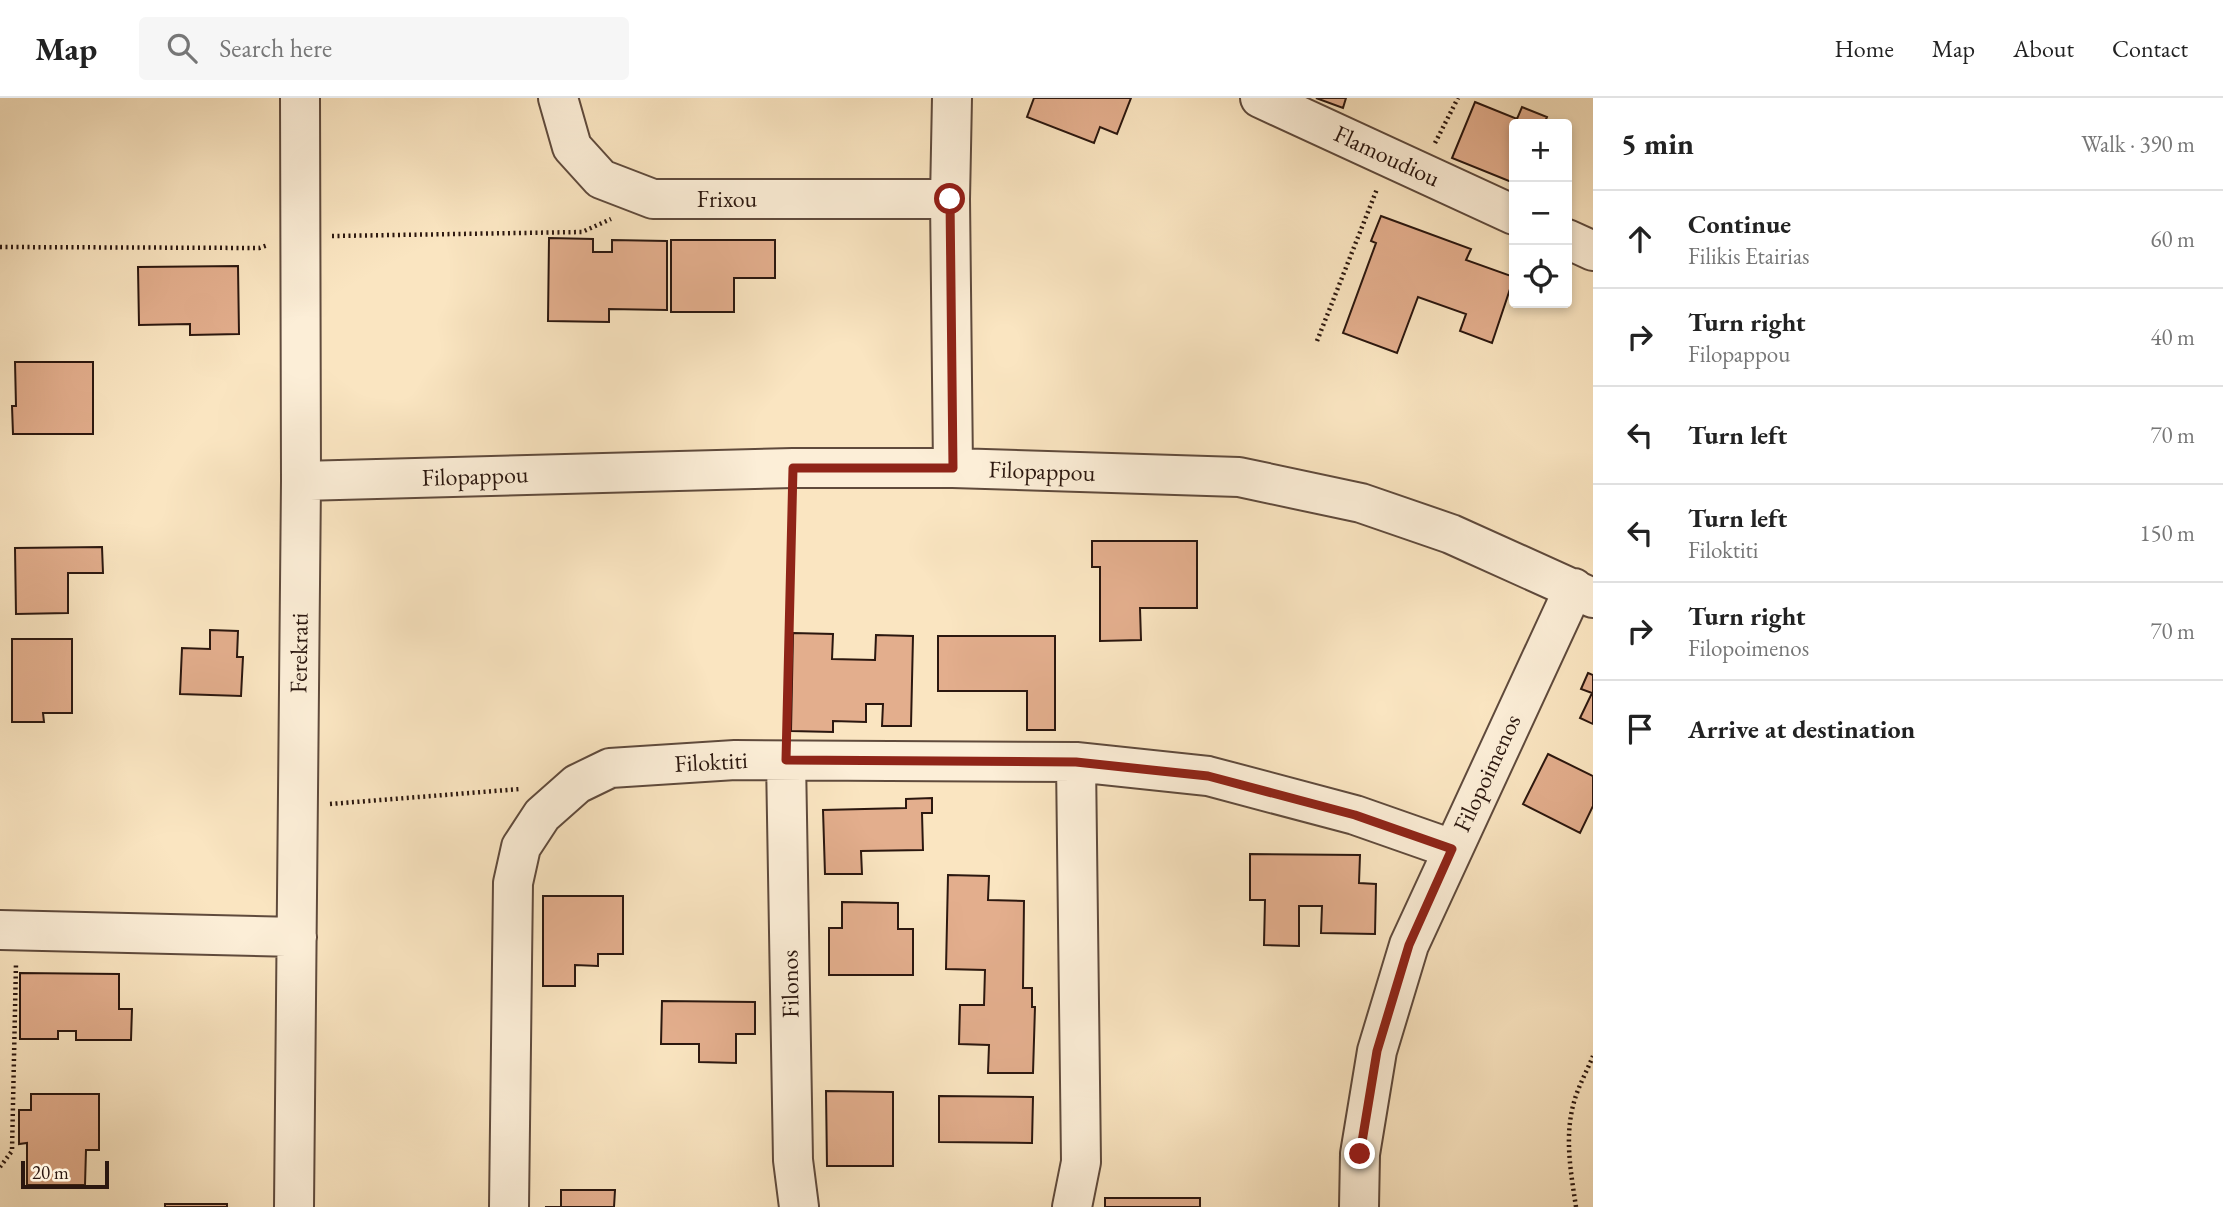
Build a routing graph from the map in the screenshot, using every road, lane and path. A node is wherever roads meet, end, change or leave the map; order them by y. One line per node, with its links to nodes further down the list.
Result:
1 (300, 98): 10 (street, Ferekrati)
2 (558, 98): 7 (street, Frixou)
3 (952, 98): 8 (street)
4 (1260, 98): 6 (street, Flamoudiou)
5 (1458, 98): 6 (path)
6 (1405, 164): 9 (street, Flamoudiou); 14 (path)
7 (653, 199): 8 (street, Frixou); 10 (path)
8 (950, 199): 16 (street)
9 (1509, 213)
10 (300, 237): 12 (path); 17 (street, Ferekrati)
11 (1572, 241): 13 (street)
12 (0, 247)
13 (1593, 251)
14 (1317, 341)
15 (793, 468): 16 (street, Filopappou); 17 (street, Filopappou); 19 (path)
16 (953, 468): 18 (street, Filopappou)
17 (301, 481): 22 (street, Ferekrati)
18 (1583, 593): 23 (street, Filopoimenos)
19 (786, 760): 20 (street, Filoktiti); 29 (street, Filoktiti); 30 (street, Filonos)
20 (1076, 762): 23 (street, Filoktiti); 31 (street)
21 (521, 789): 22 (path)
22 (298, 806): 25 (street, Ferekrati)
23 (1452, 849): 32 (street, Filopoimenos)
24 (8, 930): 25 (street); 27 (path)
25 (296, 937): 28 (street, Ferekrati)
26 (1593, 1056): 33 (path)
27 (0, 1167)
28 (294, 1207)
29 (509, 1207)
30 (799, 1207)
31 (1072, 1207)
32 (1359, 1207)
33 (1576, 1207)

